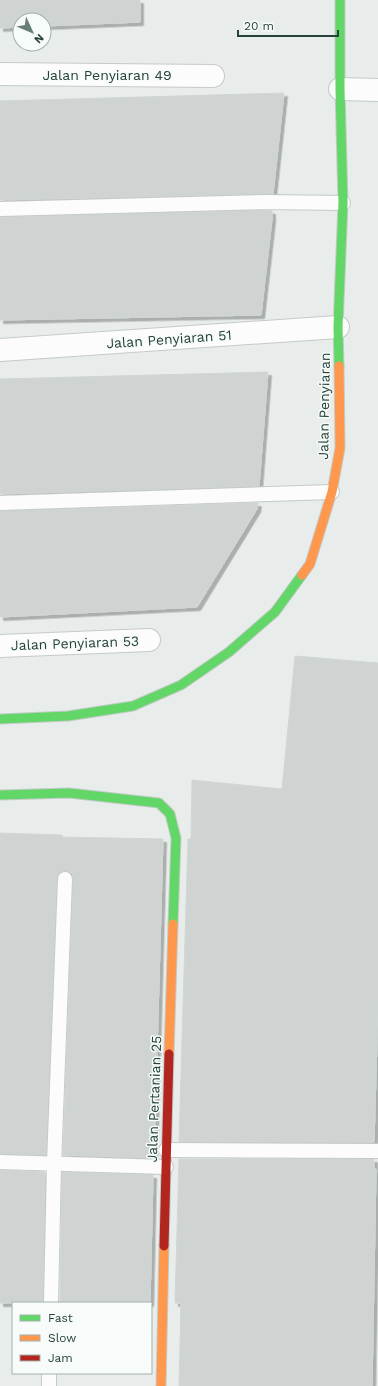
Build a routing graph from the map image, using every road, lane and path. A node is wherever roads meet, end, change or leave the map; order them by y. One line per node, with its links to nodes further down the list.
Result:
1 (340, 0): 4 (street, Jalan Penyiaran)
2 (0, 74): 3 (street, Jalan Penyiaran 49)
3 (213, 76)
4 (340, 89): 5 (street); 6 (street, Jalan Penyiaran)
5 (378, 90)
6 (343, 203): 7 (lane); 8 (street, Jalan Penyiaran)
7 (0, 209)
8 (338, 327): 9 (street, Jalan Penyiaran 51); 10 (street, Jalan Penyiaran)
9 (0, 350)
10 (332, 492): 11 (lane); 14 (street, Jalan Penyiaran)
11 (0, 503)
12 (149, 640): 13 (street, Jalan Penyiaran 53)
13 (0, 646)
14 (0, 719)
15 (0, 795): 17 (street, Jalan Pertanian 25)
16 (65, 879): 20 (lane)
17 (166, 1150): 18 (lane); 21 (street, Jalan Pertanian 25)
18 (378, 1152)
19 (0, 1162): 20 (lane)
20 (54, 1164): 21 (lane); 22 (lane)
21 (166, 1167): 25 (street, Jalan Pertanian 25)
22 (51, 1302)
23 (49, 1374): 24 (lane)
24 (49, 1386)
25 (161, 1386)

